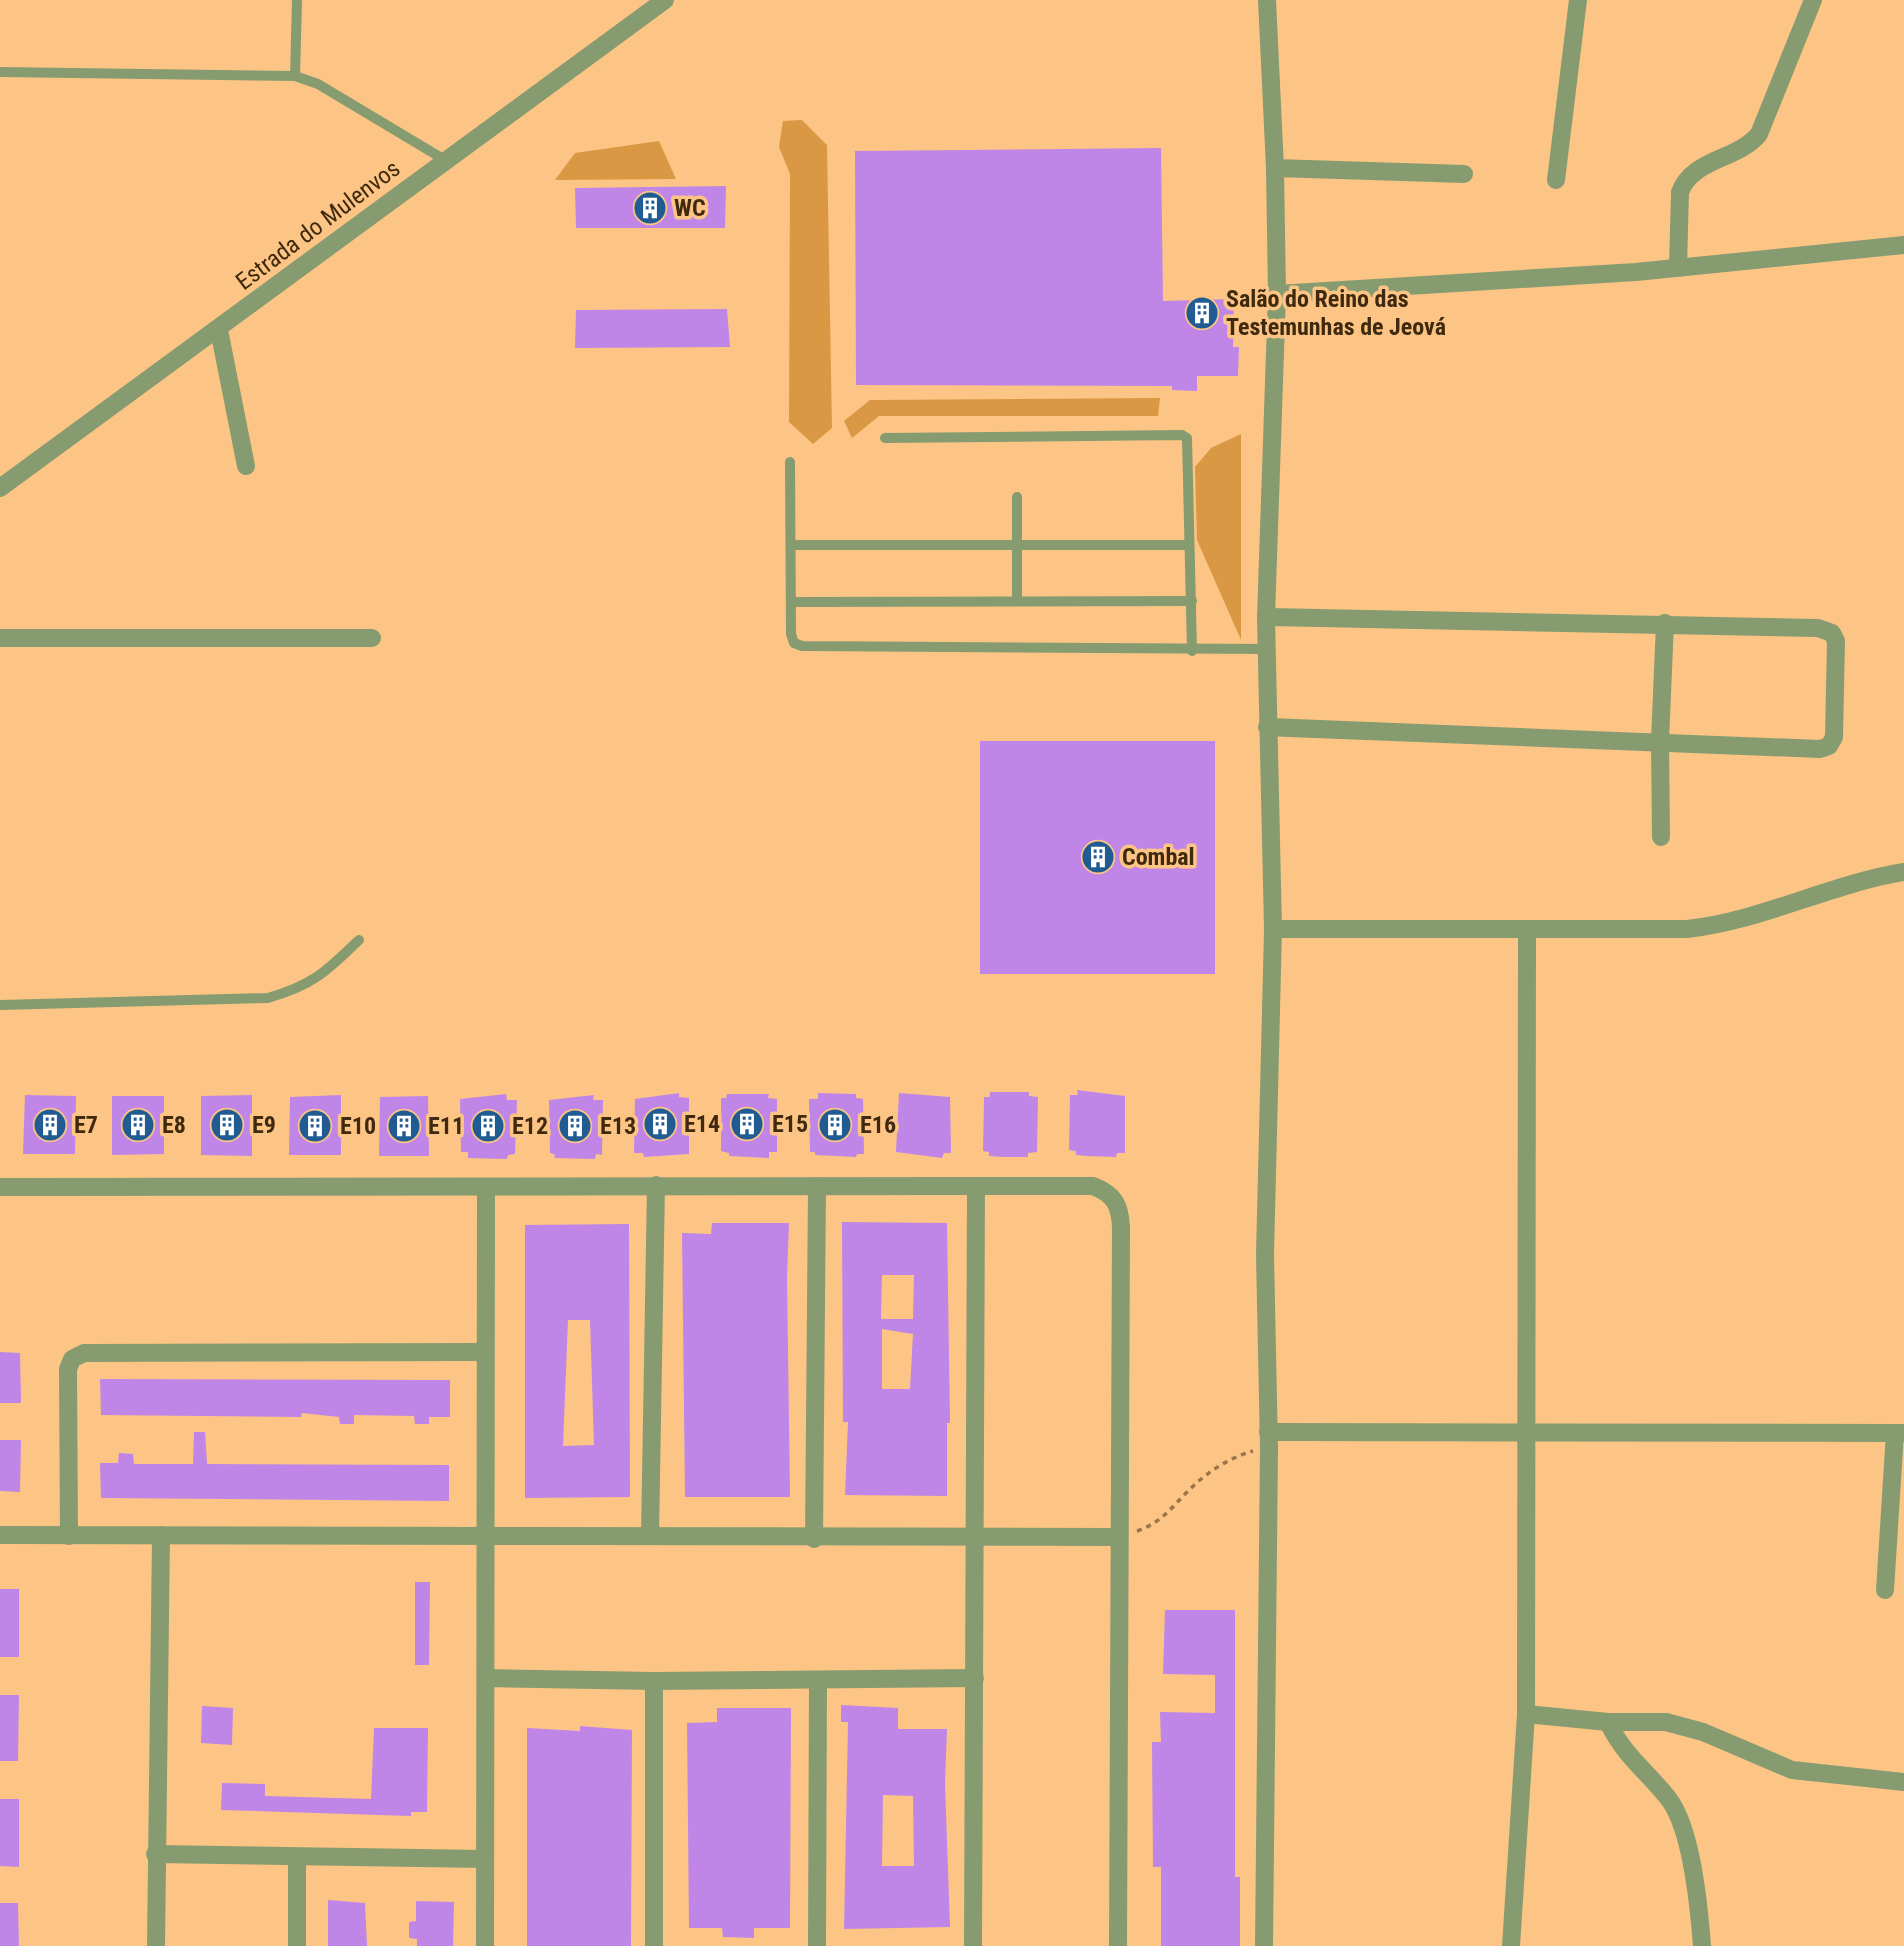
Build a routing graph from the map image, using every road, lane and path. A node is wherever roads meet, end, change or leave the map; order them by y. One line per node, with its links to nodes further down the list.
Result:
1 (297, 0): 7 (lane)
2 (666, 0): 8 (street, Estrada do Mulenvos)
3 (1267, 0): 9 (street)
4 (1578, 0): 11 (street)
5 (1813, 0): 13 (street)
6 (0, 72): 7 (lane)
7 (295, 76): 8 (lane)
8 (445, 160): 15 (street, Estrada do Mulenvos)
9 (1276, 168): 10 (street); 14 (street)
10 (1464, 174)
11 (1556, 180)
12 (1904, 245): 13 (street)
13 (1678, 268): 14 (street)
14 (1277, 294): 31 (street)
15 (219, 330): 18 (street); 19 (street, Estrada do Mulenvos)
16 (885, 438): 21 (lane)
17 (790, 462): 23 (lane)
18 (246, 466)
19 (0, 488)
20 (1175, 495): 21 (lane)
21 (1189, 495): 25 (lane)
22 (1017, 497): 27 (lane)
23 (791, 499): 24 (lane); 26 (lane)
24 (804, 499)
25 (1189, 544): 27 (lane); 29 (lane)
26 (792, 545): 27 (lane); 30 (lane)
27 (1017, 547): 28 (lane)
28 (1017, 599): 29 (lane); 30 (lane)
29 (1192, 601): 36 (lane)
30 (792, 602): 36 (lane)
31 (1266, 617): 32 (street); 35 (street)
32 (1665, 623): 38 (street); 38 (street)
33 (0, 638): 34 (street)
34 (372, 638)
35 (1268, 649): 36 (lane); 37 (street)
36 (1192, 651)
37 (1267, 727): 38 (street); 41 (street)
38 (1660, 741): 39 (street)
39 (1661, 837)
40 (1904, 872): 42 (street)
41 (1273, 929): 42 (street); 53 (street)
42 (1527, 930): 51 (street)
43 (359, 940): 44 (lane)
44 (0, 1005)
45 (656, 1185): 46 (street); 47 (street); 57 (street)
46 (486, 1186): 49 (street); 50 (street)
47 (817, 1186): 48 (street); 61 (street)
48 (976, 1186): 58 (street); 60 (street)
49 (0, 1187)
50 (484, 1352): 56 (street); 59 (street)
51 (1524, 1433): 52 (street); 53 (street); 67 (street)
52 (1899, 1433): 62 (street)
53 (1269, 1440): 58 (path); 80 (street)
54 (0, 1535): 56 (street)
55 (161, 1535): 56 (street); 59 (street); 70 (street)
56 (69, 1536)
57 (650, 1536): 59 (street); 61 (street)
58 (1119, 1537): 60 (street); 79 (street)
59 (487, 1538): 63 (street)
60 (974, 1538): 61 (street); 64 (street)
61 (814, 1539)
62 (1885, 1590)
63 (487, 1678): 66 (street); 72 (street)
64 (975, 1678): 65 (street); 78 (street)
65 (818, 1680): 66 (street); 77 (street)
66 (654, 1681): 76 (street)
67 (1526, 1714): 68 (street); 81 (street)
68 (1608, 1722): 69 (street); 82 (street)
69 (1904, 1782)
70 (155, 1854): 71 (street); 73 (street)
71 (297, 1857): 72 (street); 74 (street)
72 (485, 1859): 75 (street)
73 (156, 1946)
74 (297, 1946)
75 (485, 1946)
76 (654, 1946)
77 (817, 1946)
78 (972, 1946)
79 (1118, 1946)
80 (1265, 1946)
81 (1511, 1946)
82 (1702, 1946)

